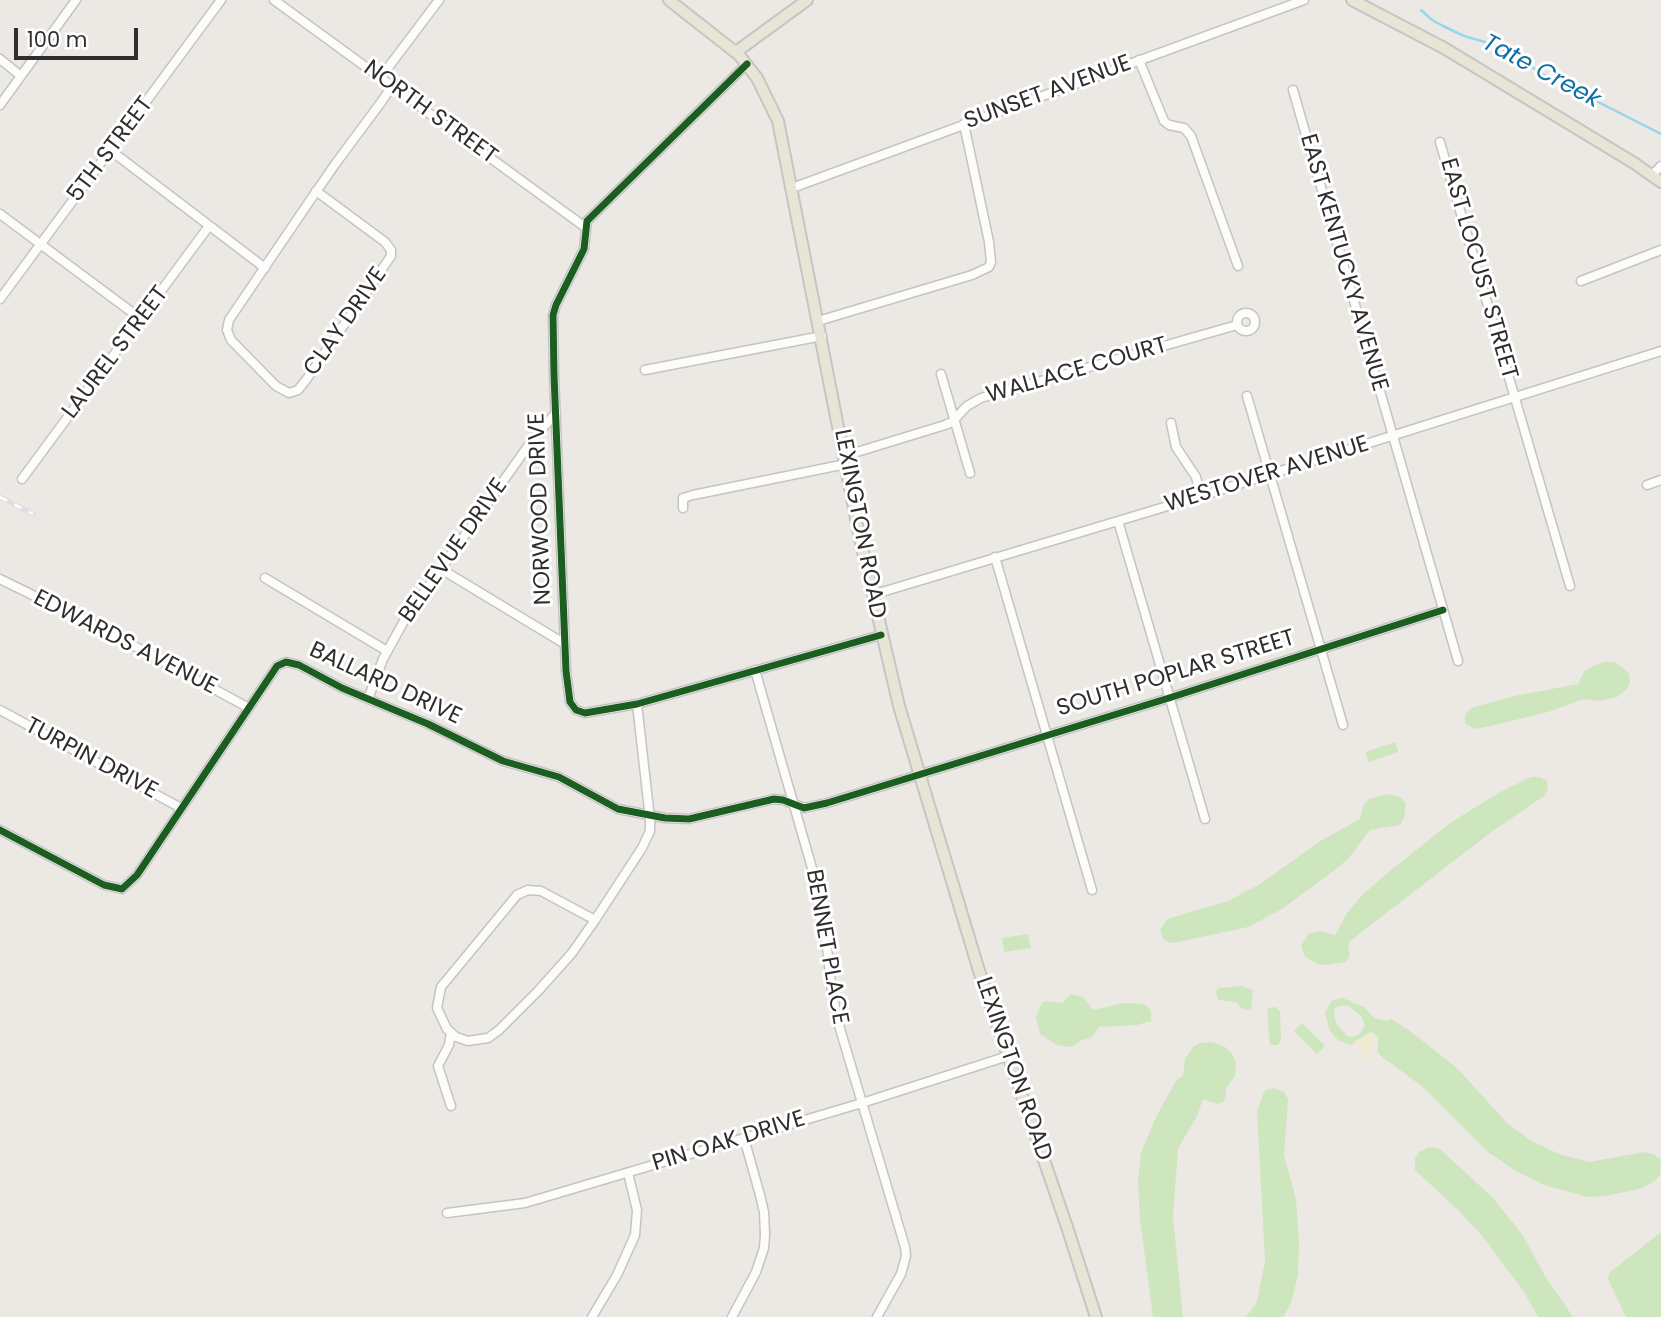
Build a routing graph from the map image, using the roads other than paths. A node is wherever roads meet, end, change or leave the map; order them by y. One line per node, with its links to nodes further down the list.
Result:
1 (76, 0): 13 (street)
2 (222, 0): 20 (street, 5TH STREET)
3 (274, 0): 14 (street, NORTH STREET)
4 (439, 0): 14 (street)
5 (669, 0): 9 (main road, LEXINGTON ROAD)
6 (807, 0): 9 (main road)
7 (1304, 0): 11 (street, SUNSET AVENUE)
8 (1352, 0): 22 (main road)
9 (736, 52): 12 (main road, LEXINGTON ROAD)
10 (0, 59): 13 (street)
11 (1139, 60): 18 (street, SUNSET AVENUE); 30 (street)
12 (747, 64): 23 (main road, LEXINGTON ROAD); 27 (street, NORWOOD DRIVE)
13 (21, 76): 17 (street)
14 (381, 77): 15 (street, NORTH STREET)
15 (392, 86): 24 (street, CLAY DRIVE); 27 (street, NORTH STREET)
16 (1293, 90): 46 (street, EAST KENTUCKY AVENUE)
17 (0, 105)
18 (964, 124): 23 (street, SUNSET AVENUE); 35 (street)
19 (1440, 142): 42 (street, EAST LOCUST STREET)
20 (110, 150): 26 (street); 28 (street, 5TH STREET)
21 (1661, 166): 22 (street)
22 (1657, 179)
23 (792, 188): 35 (main road, LEXINGTON ROAD)
24 (316, 191): 31 (street, CLAY DRIVE); 31 (street, CLAY DRIVE)
25 (0, 214): 28 (street)
26 (209, 226): 31 (street); 34 (street, LAUREL STREET)
27 (585, 227): 43 (street, NORWOOD DRIVE)
28 (41, 245): 33 (street, 5TH STREET); 34 (street)
29 (1661, 250): 32 (street)
30 (1238, 266)
31 (265, 268)
32 (1581, 281)
33 (0, 299)
34 (141, 319): 50 (street, LAUREL STREET)
35 (818, 321): 37 (main road, LEXINGTON ROAD)
36 (1237, 325): 44 (street, WALLACE COURT)
37 (822, 336): 39 (street); 47 (main road, LEXINGTON ROAD)
38 (1661, 351): 42 (street, WESTOVER AVENUE)
39 (645, 370)
40 (941, 374): 44 (street)
41 (1247, 396): 49 (street)
42 (1515, 396): 46 (street, WESTOVER AVENUE); 60 (street, EAST LOCUST STREET)
43 (556, 413): 57 (street, BELLEVUE DRIVE); 64 (street, NORWOOD DRIVE)
44 (954, 420): 47 (street, WALLACE COURT); 48 (street)
45 (1171, 423): 53 (street)
46 (1392, 436): 49 (street, WESTOVER AVENUE); 62 (street, EAST KENTUCKY AVENUE)
47 (845, 460): 54 (street, WALLACE COURT); 61 (main road, LEXINGTON ROAD)
48 (970, 473)
49 (1270, 474): 53 (street, WESTOVER AVENUE); 65 (street)
50 (22, 479)
51 (1661, 480): 52 (street)
52 (1647, 485)
53 (1200, 496): 55 (street, WESTOVER AVENUE)
54 (683, 508)
55 (1118, 521): 56 (street, WESTOVER AVENUE); 69 (street)
56 (995, 557): 61 (street, WESTOVER AVENUE); 75 (street)
57 (441, 569): 64 (street); 66 (street, BELLEVUE DRIVE)
58 (0, 579): 72 (street, EDWARDS AVENUE)
59 (265, 579): 66 (street)
60 (1570, 586)
61 (872, 595): 63 (main road, LEXINGTON ROAD)
62 (1443, 610): 65 (street, SOUTH POPLAR STREET); 67 (street, EAST KENTUCKY AVENUE)
63 (881, 635): 68 (street, NORWOOD DRIVE); 76 (main road, LEXINGTON ROAD)
64 (565, 644): 71 (street, NORWOOD DRIVE)
65 (1322, 649): 69 (street, SOUTH POPLAR STREET); 74 (street)
66 (387, 651): 70 (street, BELLEVUE DRIVE)
67 (1458, 661)
68 (755, 670): 71 (street, NORWOOD DRIVE); 77 (street, BENNET PLACE)
69 (1169, 698): 75 (street, SOUTH POPLAR STREET); 80 (street)
70 (368, 699): 72 (street, BALLARD DRIVE); 79 (street, BALLARD DRIVE)
71 (637, 704): 79 (street)
72 (249, 708): 78 (street, BALLARD DRIVE)
73 (0, 710): 78 (street, TURPIN DRIVE)
74 (1343, 725)
75 (1046, 734): 76 (street, SOUTH POPLAR STREET); 82 (street)
76 (919, 775): 77 (street, SOUTH POPLAR STREET); 85 (main road, LEXINGTON ROAD)
77 (794, 805): 79 (street, BALLARD DRIVE); 86 (street, BENNET PLACE)
78 (181, 808): 81 (street, BALLARD DRIVE)
79 (650, 814): 83 (street)
80 (1205, 819)
81 (0, 830)
82 (1092, 890)
83 (595, 920): 84 (street); 84 (street)
84 (451, 1033): 87 (street)
85 (1008, 1056): 86 (street, PIN OAK DRIVE); 94 (main road, LEXINGTON ROAD)
86 (862, 1102): 88 (street, PIN OAK DRIVE); 93 (street, BENNET PLACE)
87 (451, 1106)
88 (744, 1138): 89 (street, PIN OAK DRIVE); 92 (street)
89 (628, 1173): 90 (street, PIN OAK DRIVE); 91 (street)
90 (447, 1213)
91 (592, 1317)
92 (732, 1317)
93 (877, 1317)
94 (1096, 1317)

